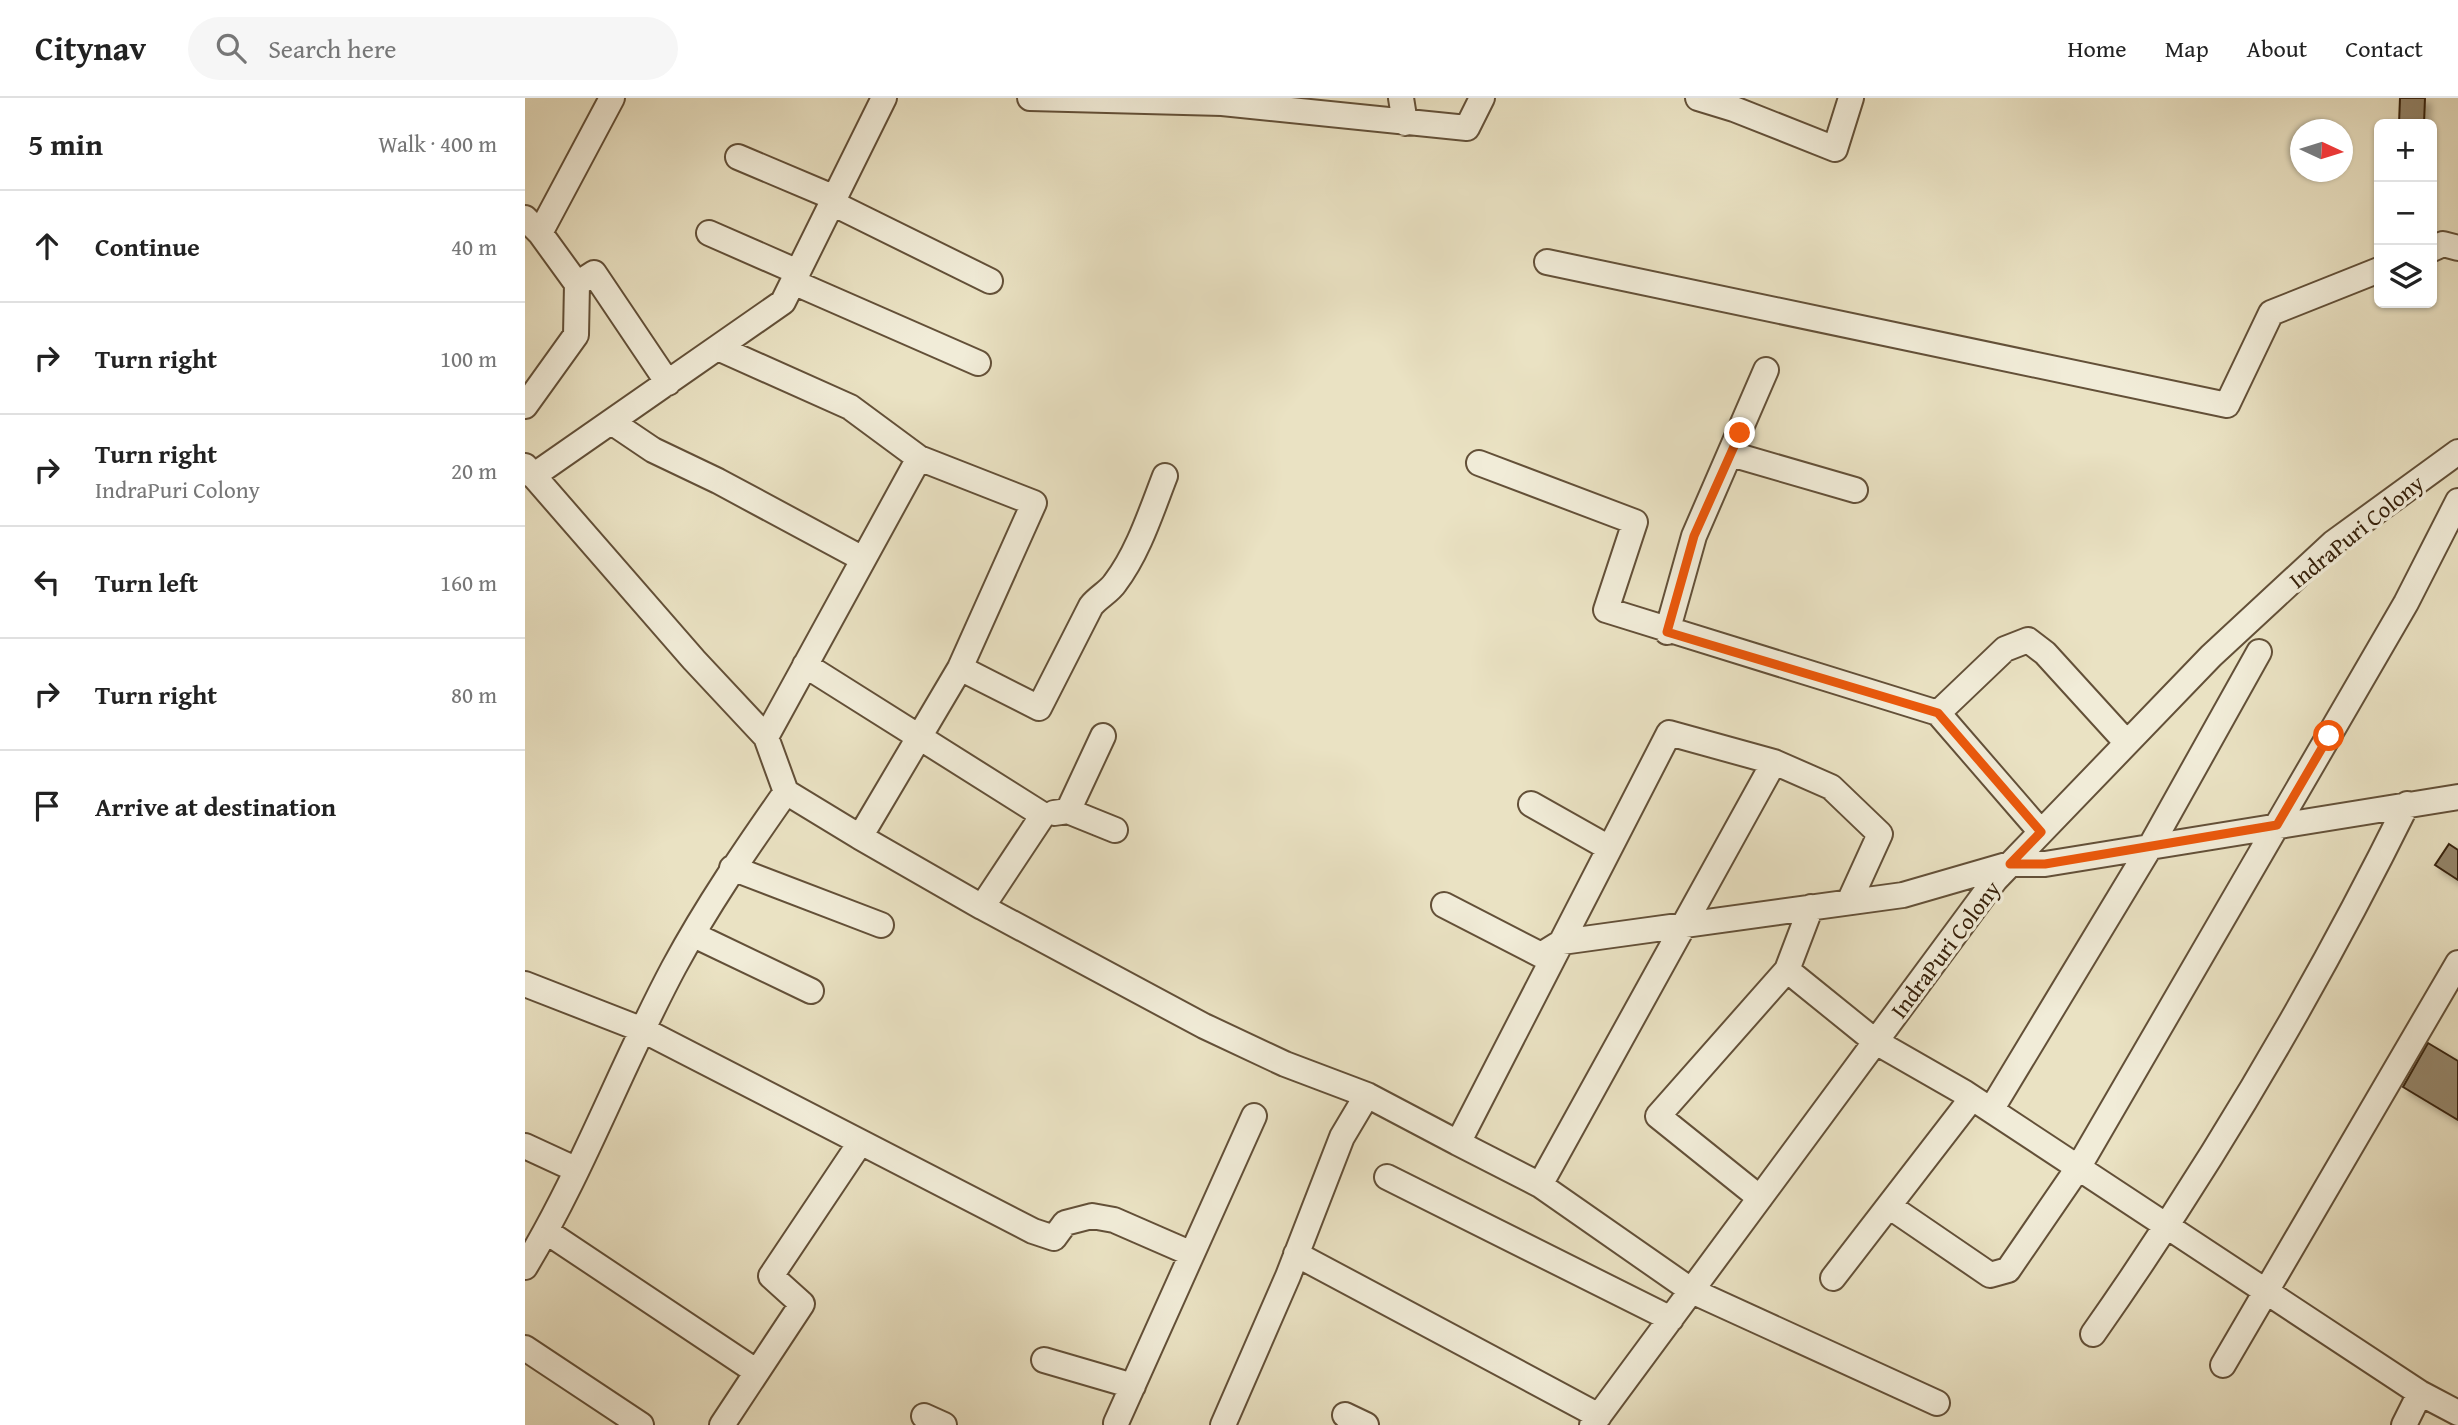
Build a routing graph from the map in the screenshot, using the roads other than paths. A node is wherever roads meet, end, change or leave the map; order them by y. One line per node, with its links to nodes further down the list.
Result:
1 (612, 98): 12 (street)
2 (884, 98): 11 (street)
3 (1030, 98): 9 (street)
4 (1401, 98): 9 (street)
5 (1482, 98): 9 (street)
6 (1697, 98): 8 (street)
7 (1851, 98): 8 (street)
8 (1736, 103)
9 (1405, 123)
10 (738, 158): 11 (street)
11 (834, 200): 18 (street); 19 (street)
12 (533, 226): 20 (street)
13 (709, 233): 18 (street)
14 (2437, 247): 15 (street)
15 (2458, 247)
16 (1547, 262): 17 (street)
17 (2374, 272)
18 (796, 277): 21 (street); 22 (street)
19 (990, 281)
20 (577, 284): 24 (street); 25 (street)
21 (718, 348): 24 (street); 29 (street)
22 (978, 363)
23 (1766, 370): 28 (street)
24 (668, 383): 26 (street)
25 (525, 406)
26 (613, 423): 31 (street); 35 (street)
27 (2458, 452): 44 (street, IndraPuri Colony)
28 (1731, 454): 33 (street); 36 (street)
29 (919, 458): 35 (street); 39 (street)
30 (1479, 463): 36 (street)
31 (529, 471): 42 (street)
32 (1164, 476): 39 (street)
33 (1854, 490)
34 (2458, 501): 52 (street)
35 (863, 558): 38 (street)
36 (1667, 632): 40 (street)
37 (2259, 652): 56 (street)
38 (805, 665): 42 (street); 43 (street)
39 (960, 668): 43 (street)
40 (1938, 713): 44 (street); 54 (street)
41 (1103, 736): 50 (street)
42 (766, 737): 46 (street)
43 (918, 739): 51 (street); 55 (street)
44 (2127, 743): 54 (street, IndraPuri Colony)
45 (1774, 762): 57 (street); 60 (street); 65 (street)
46 (786, 792): 55 (street); 59 (street)
47 (2458, 797): 49 (street)
48 (1531, 804): 57 (street)
49 (2407, 804): 52 (street); 86 (street)
50 (1068, 811): 51 (street); 53 (street)
51 (1043, 815): 62 (street)
52 (2277, 825): 56 (street); 80 (street)
53 (1115, 830)
54 (2041, 832): 58 (street, IndraPuri Colony)
55 (860, 837): 62 (street)
56 (2150, 846): 58 (street); 75 (street)
57 (1609, 848): 67 (street)
58 (2010, 864): 60 (street); 73 (street, IndraPuri Colony)
59 (732, 868): 64 (street); 66 (street)
60 (1849, 902): 63 (street)
61 (1444, 905): 67 (street)
62 (982, 907): 74 (street)
63 (1811, 907): 65 (street); 69 (street)
64 (881, 925)
65 (1685, 926): 67 (street); 83 (street)
66 (694, 935): 71 (street); 72 (street)
67 (1562, 942): 78 (street)
68 (2458, 963): 93 (street)
69 (1787, 970): 73 (street); 84 (street)
70 (525, 984): 72 (street)
71 (811, 991)
72 (643, 1030): 77 (street); 81 (street)
73 (1876, 1042): 75 (street); 84 (street, IndraPuri Colony)
74 (1367, 1095): 78 (street); 89 (street)
75 (1982, 1104): 80 (street); 85 (street)
76 (1254, 1116): 88 (street)
77 (860, 1143): 88 (street); 99 (street)
78 (1458, 1143): 83 (street)
79 (525, 1146): 81 (street)
80 (2078, 1168): 85 (street); 86 (street)
81 (577, 1170): 87 (street)
82 (1387, 1177): 94 (street)
83 (1540, 1185): 92 (street)
84 (1760, 1198): 92 (street, IndraPuri Colony)
85 (1889, 1206): 91 (street)
86 (2168, 1227): 93 (street); 95 (street)
87 (547, 1232): 90 (street); 99 (street)
88 (1192, 1254): 100 (street)
89 (1296, 1254): 104 (street); 108 (street)
90 (525, 1267)
91 (1833, 1278)
92 (1692, 1290): 94 (street, IndraPuri Colony); 102 (street)
93 (2264, 1290): 98 (street); 101 (street)
94 (1671, 1319): 104 (street, IndraPuri Colony)
95 (2093, 1334)
96 (525, 1348): 106 (street)
97 (1044, 1360): 100 (street)
98 (2223, 1365)
99 (757, 1373): 107 (street)
100 (1133, 1386): 105 (street)
101 (2420, 1393): 103 (street); 109 (street)
102 (1937, 1403)
103 (2458, 1413)
104 (1596, 1421)
105 (1118, 1424)
106 (641, 1425)
107 (722, 1425)
108 (1223, 1425)
109 (2404, 1425)

